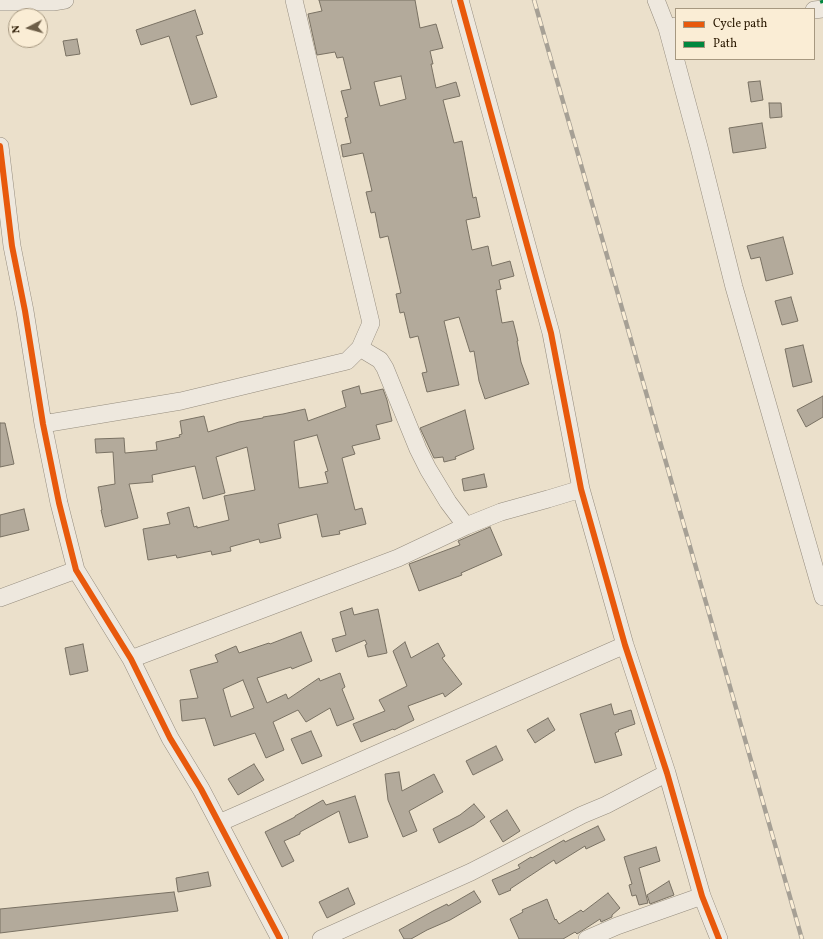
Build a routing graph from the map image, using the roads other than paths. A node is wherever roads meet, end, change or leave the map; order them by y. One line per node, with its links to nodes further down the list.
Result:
1 (65, 0): 5 (street)
2 (294, 0): 10 (street)
3 (460, 0): 12 (street)
4 (656, 0): 6 (street)
5 (0, 2)
6 (671, 27): 7 (street)
7 (675, 44)
8 (679, 60): 15 (street)
9 (0, 146): 11 (street)
10 (360, 348): 11 (street); 13 (street)
11 (43, 424): 14 (street)
12 (580, 488): 13 (street); 17 (street)
13 (466, 526): 18 (street)
14 (76, 570): 16 (street); 18 (street)
15 (823, 597)
16 (0, 598)
17 (626, 644): 19 (street); 20 (street)
18 (131, 660): 20 (street)
19 (666, 773): 21 (street); 23 (street)
20 (219, 823): 22 (street)
21 (702, 896): 24 (street); 25 (street)
22 (280, 939)
23 (321, 939)
24 (587, 939)
25 (719, 939)

